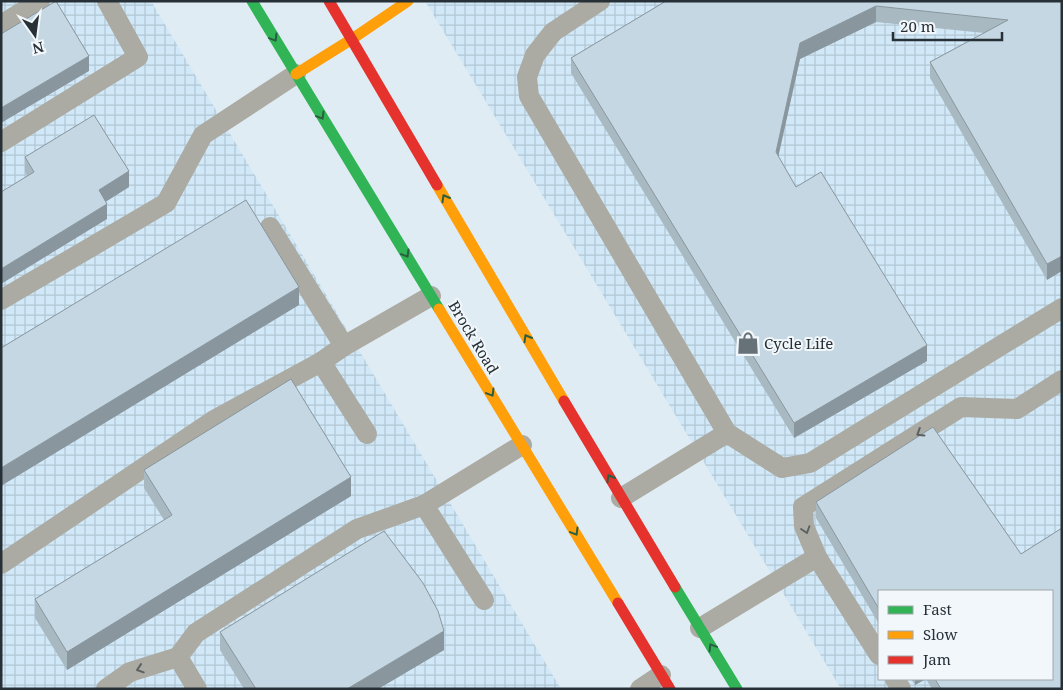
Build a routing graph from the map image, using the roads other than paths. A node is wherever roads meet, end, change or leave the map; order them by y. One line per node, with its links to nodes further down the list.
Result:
1 (40, 1): 7 (lane)
2 (107, 1): 10 (lane)
3 (252, 1): 9 (main road, Brock Road, one-way to 9)
4 (329, 1): 8 (main road)
5 (408, 1): 8 (main road)
6 (600, 1): 18 (lane)
7 (1, 25)
8 (352, 39): 9 (main road); 21 (main road, one-way to 8)
9 (296, 74): 12 (main road, Brock Road, one-way to 12); 13 (lane)
10 (1, 142)
11 (270, 226): 15 (lane)
12 (431, 296): 15 (lane); 20 (main road, Brock Road, one-way to 20)
13 (1, 300)
14 (1062, 308): 18 (lane)
15 (344, 346): 16 (lane)
16 (321, 362): 19 (lane); 24 (lane)
17 (1062, 380): 23 (lane, one-way to 23)
18 (727, 433): 21 (lane)
19 (367, 434)
20 (522, 445): 22 (lane); 29 (main road, Brock Road, one-way to 29)
21 (621, 498): 26 (main road)
22 (424, 505): 25 (lane); 28 (lane)
23 (817, 557): 26 (lane); 27 (lane)
24 (1, 564)
25 (484, 600)
26 (700, 628): 33 (main road, one-way to 26)
27 (878, 653)
28 (178, 657): 30 (lane, one-way to 30); 31 (lane)
29 (666, 682): 32 (lane)
30 (106, 689)
31 (196, 689)
32 (640, 689)
33 (737, 689)

